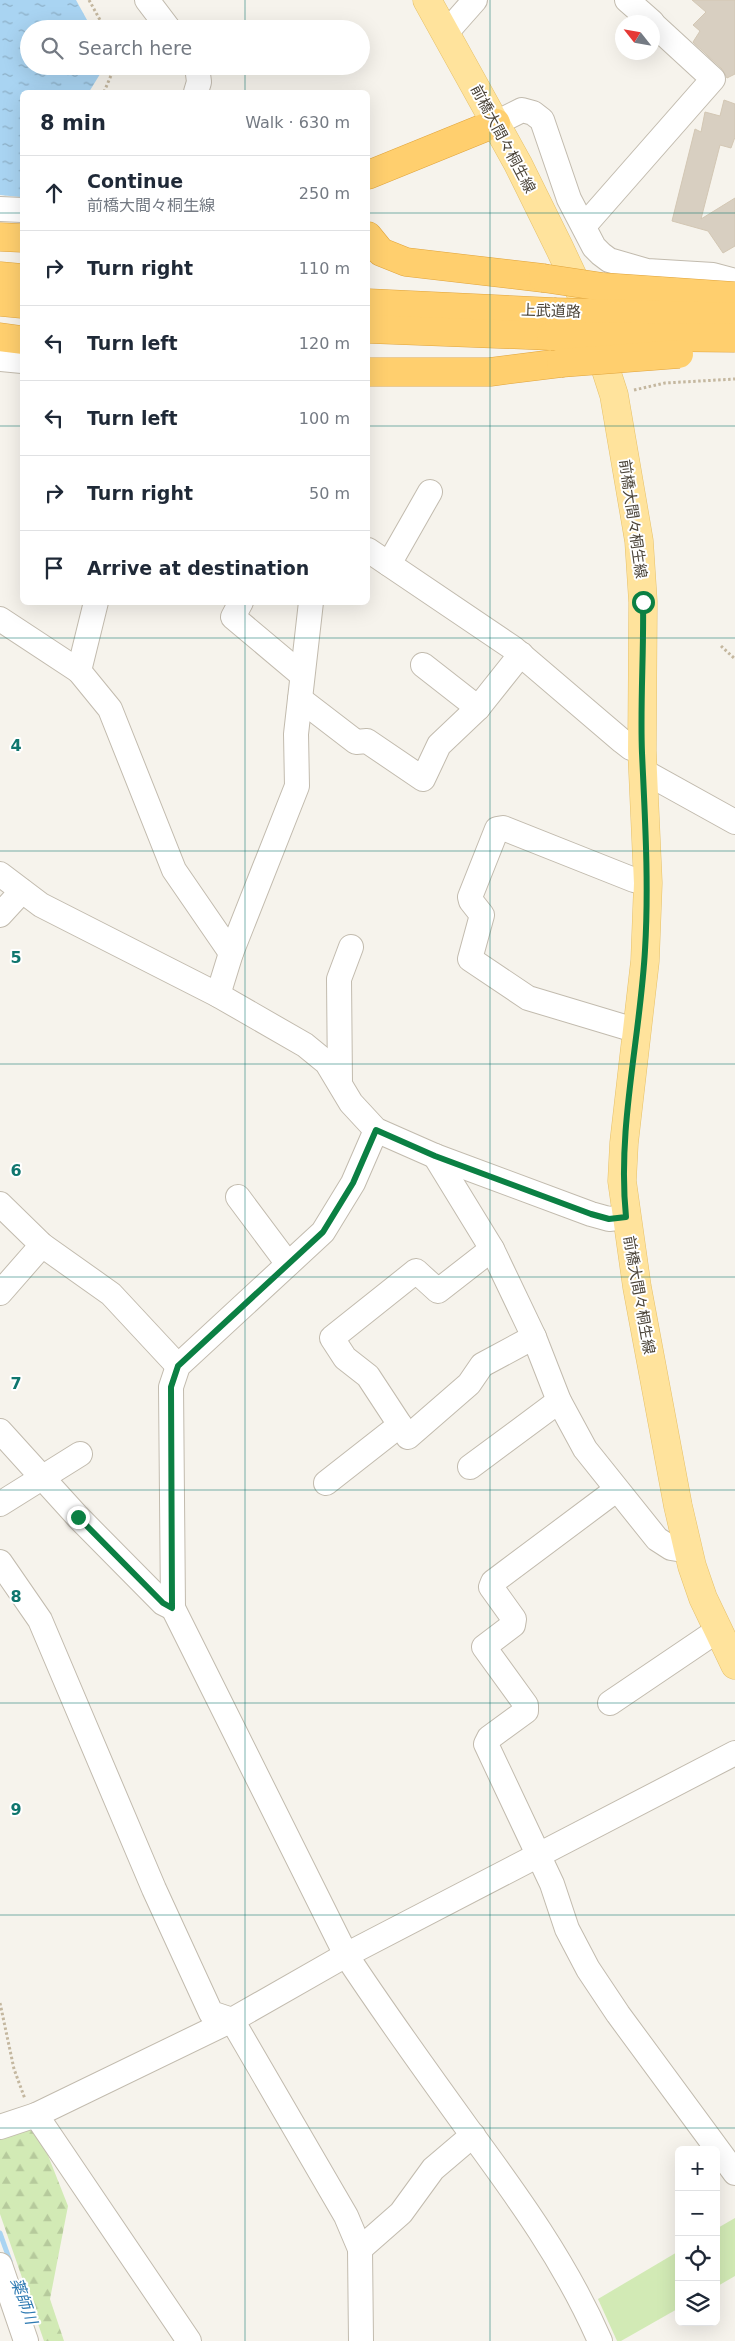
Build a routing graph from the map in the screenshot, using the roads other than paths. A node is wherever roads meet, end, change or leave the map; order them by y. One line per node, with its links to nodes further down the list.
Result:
1 (147, 0): 6 (street)
2 (427, 0): 8 (main road, 前橋大間々桐生線)
3 (475, 0): 8 (street)
4 (627, 0): 5 (street)
5 (643, 15)
6 (163, 20)
7 (660, 30): 17 (street)
8 (444, 34): 11 (main road, 前橋大間々桐生線)
9 (198, 75): 10 (street)
10 (197, 90)
11 (496, 122): 12 (highway); 17 (street); 49 (main road, 前橋大間々桐生線)
12 (439, 144): 13 (highway); 14 (highway)
13 (370, 174)
14 (370, 191)
15 (0, 209): 16 (street)
16 (20, 210)
17 (584, 226): 23 (street)
18 (0, 237): 19 (highway)
19 (20, 238)
20 (370, 238): 23 (highway, bridge)
21 (0, 276): 22 (highway)
22 (20, 278)
23 (733, 282)
24 (0, 302): 26 (highway)
25 (370, 303): 28 (highway, 上武道路)
26 (20, 304)
27 (735, 317): 28 (highway, 上武道路, bridge)
28 (552, 324): 29 (highway, 上武道路); 31 (highway, 上武道路, bridge)
29 (370, 329)
30 (0, 337): 32 (highway)
31 (735, 338)
32 (20, 340)
33 (735, 350): 36 (highway, bridge)
34 (0, 359): 35 (street)
35 (20, 361)
36 (370, 372)
37 (430, 492): 39 (street)
38 (370, 551): 39 (street)
39 (390, 564): 44 (street)
40 (95, 605): 46 (street)
41 (239, 605): 47 (street)
42 (311, 605): 47 (street)
43 (0, 619): 46 (street)
44 (521, 654): 48 (street); 49 (street)
45 (423, 665): 48 (street)
46 (79, 671): 56 (street)
47 (301, 687): 48 (street); 56 (street)
48 (478, 708)
49 (643, 761): 50 (street); 52 (main road, 前橋大間々桐生線)
50 (735, 822)
51 (0, 874): 53 (street)
52 (648, 882): 58 (main road, 前橋大間々桐生線); 58 (street)
53 (22, 891): 54 (street); 57 (street)
54 (0, 915)
55 (351, 947): 59 (street)
56 (231, 953): 57 (street)
57 (218, 995): 59 (street)
58 (638, 1031): 64 (main road, 前橋大間々桐生線)
59 (340, 1085): 60 (street)
60 (376, 1130): 61 (street); 67 (street)
61 (435, 1156): 64 (street); 66 (street)
62 (238, 1197): 67 (street)
63 (0, 1204): 65 (street)
64 (626, 1217): 80 (main road, 前橋大間々桐生線)
65 (42, 1245): 68 (street); 70 (street)
66 (492, 1249): 69 (street); 72 (street)
67 (288, 1264): 70 (street)
68 (0, 1293)
69 (534, 1337): 71 (street); 72 (street)
70 (178, 1366): 82 (street)
71 (559, 1401): 75 (street); 78 (street)
72 (400, 1425): 77 (street)
73 (0, 1431): 76 (street)
74 (80, 1454): 76 (street)
75 (470, 1467)
76 (41, 1476): 79 (street); 82 (street)
77 (326, 1484)
78 (616, 1490): 80 (street); 87 (street)
79 (0, 1504)
80 (689, 1551): 83 (main road, 前橋大間々桐生線)
81 (0, 1562): 89 (street)
82 (172, 1608): 88 (street)
83 (718, 1630): 84 (main road, 前橋大間々桐生線); 85 (street)
84 (735, 1665)
85 (610, 1702)
86 (735, 1753): 87 (street)
87 (539, 1856): 88 (street); 93 (street)
88 (346, 1955): 89 (street); 92 (street)
89 (232, 2020): 90 (street); 94 (street)
90 (36, 2115): 91 (street); 97 (street)
91 (0, 2127)
92 (472, 2135): 94 (street); 99 (street)
93 (735, 2173)
94 (360, 2249): 98 (street)
95 (0, 2265): 96 (street)
96 (26, 2341)
97 (189, 2341)
98 (361, 2341)
99 (600, 2341)

